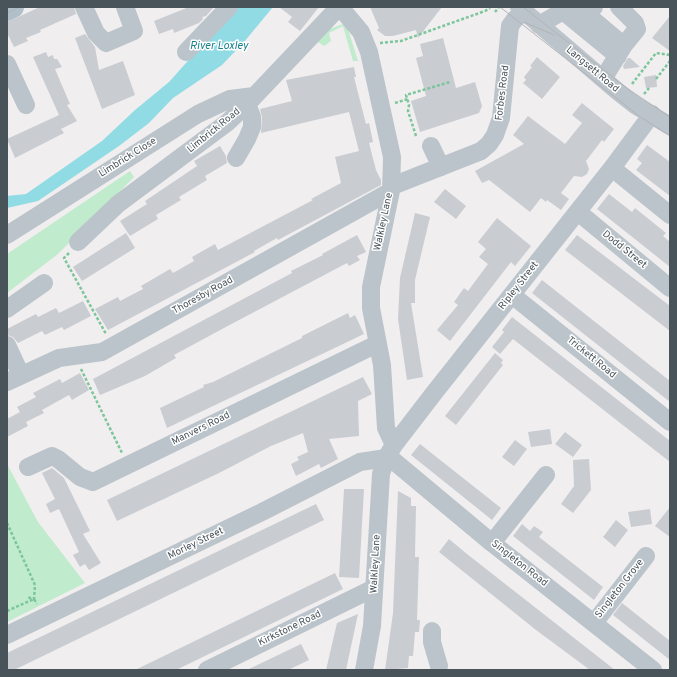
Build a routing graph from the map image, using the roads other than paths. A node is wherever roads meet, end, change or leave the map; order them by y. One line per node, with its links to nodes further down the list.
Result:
1 (13, 7): 8 (main road)
2 (84, 7): 3 (street)
3 (125, 7)
4 (229, 7): 13 (street)
5 (340, 7): 16 (street, Limbrick Road); 24 (street, Walkley Lane)
6 (618, 7): 12 (street)
7 (587, 8): 10 (street); 12 (street)
8 (7, 10)
9 (521, 10): 11 (street, Langsett Road); 22 (street, Forbes Road)
10 (563, 11): 11 (street); 12 (street)
11 (539, 25): 15 (street, Langsett Road)
12 (621, 51): 15 (street)
13 (186, 52)
14 (7, 64): 17 (street)
15 (603, 79): 18 (street, Langsett Road)
16 (251, 100): 21 (street); 27 (street, Limbrick Close); 28 (street, Limbrick Road)
17 (26, 105)
18 (652, 114): 19 (street, Langsett Road); 23 (street, Ripley Street)
19 (670, 126)
20 (431, 146): 22 (street)
21 (236, 158)
22 (441, 167): 24 (street, Forbes Road)
23 (612, 168): 25 (street, Ripley Street); 26 (street)
24 (391, 188): 33 (street, Walkley Lane); 35 (street, Thoresby Road)
25 (578, 212): 30 (street, Dodd Street); 31 (street, Ripley Street)
26 (670, 215)
27 (7, 235)
28 (78, 242)
29 (44, 283): 32 (street)
30 (670, 288)
31 (512, 295): 36 (street, Trickett Road); 37 (street, Ripley Street)
32 (7, 309)
33 (377, 344): 37 (street, Walkley Lane); 38 (street, Manvers Road)
34 (7, 345): 35 (street)
35 (14, 379)
36 (670, 422)
37 (390, 451): 40 (street, Singleton Road); 42 (street, Walkley Lane); 45 (street, Morley Street)
38 (28, 467)
39 (546, 475): 40 (street)
40 (492, 543): 43 (street, Singleton Road)
41 (646, 556): 43 (street, Singleton Grove)
42 (374, 588): 47 (street, Kirkstone Road); 48 (street, Walkley Lane)
43 (594, 623): 49 (street, Singleton Road)
44 (432, 631): 46 (street)
45 (7, 635)
46 (439, 666)
47 (207, 670)
48 (364, 670)
49 (652, 670)

